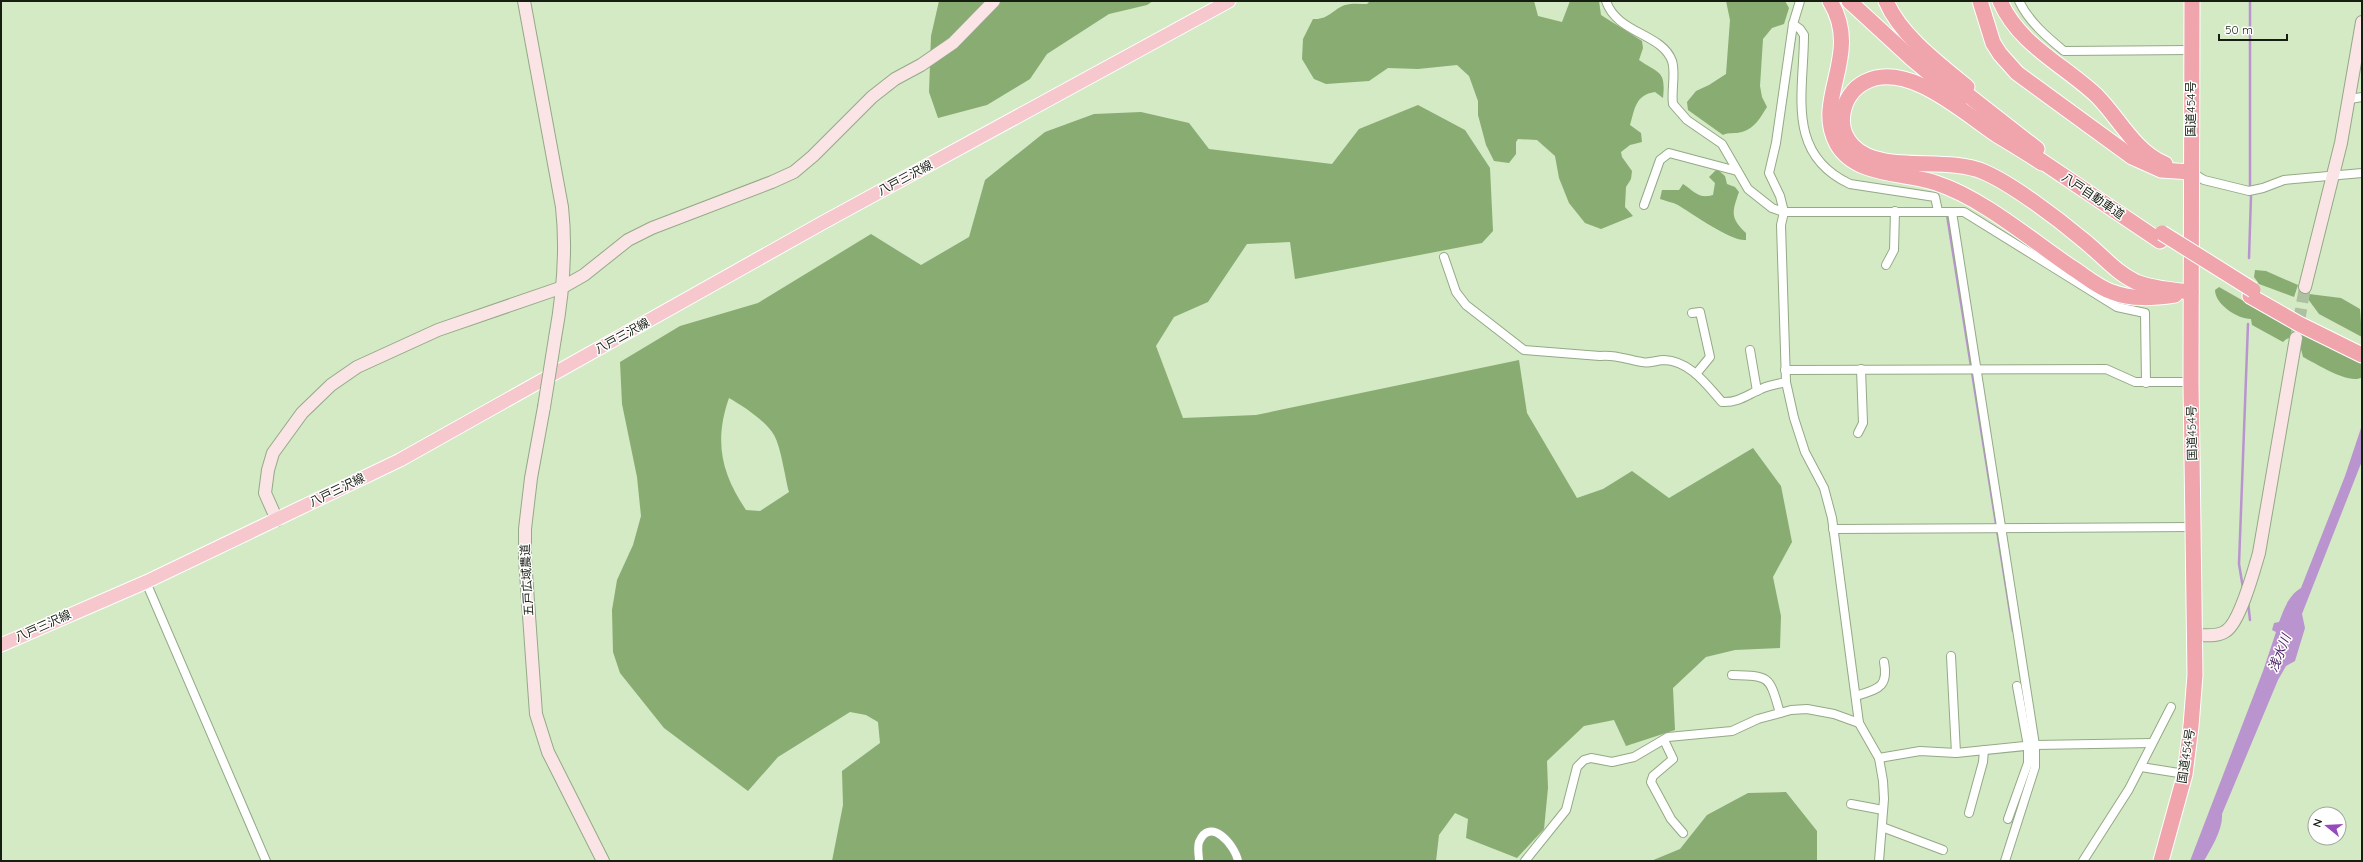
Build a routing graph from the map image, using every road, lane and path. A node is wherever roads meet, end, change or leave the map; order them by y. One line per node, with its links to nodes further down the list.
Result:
1 (524, 1): 33 (street, 五戸広域農道)
2 (994, 1): 33 (street)
3 (1229, 1): 49 (main road, 八戸三沢線)
4 (1606, 1): 21 (street)
5 (1800, 1): 14 (street)
6 (1830, 1): 35 (highway)
7 (1849, 1): 19 (highway, 八戸自動車道)
8 (1860, 1): 20 (highway, 八戸自動車道)
9 (1886, 1): 20 (highway)
10 (1980, 1): 22 (highway)
11 (2000, 1): 22 (highway)
12 (2020, 1): 16 (street)
13 (2192, 1): 16 (highway, 国道454号)
14 (1793, 24): 27 (street); 28 (street)
15 (2362, 25): 18 (street)
16 (2192, 50): 22 (highway, 国道454号)
17 (2362, 97): 18 (street)
18 (2350, 99): 24 (street)
19 (2042, 163): 30 (highway, 八戸自動車道); 35 (highway)
20 (2059, 166): 30 (highway, 八戸自動車道)
21 (1737, 170): 25 (street); 28 (street)
22 (2191, 172): 24 (street); 35 (highway, 国道454号)
23 (2362, 173): 24 (street)
24 (2333, 176): 34 (street)
25 (1644, 204)
26 (1895, 211): 27 (street); 28 (street); 32 (street)
27 (1938, 211): 29 (street)
28 (1784, 212): 42 (street)
29 (1952, 212): 41 (street); 45 (street)
30 (2161, 237): 38 (highway, 八戸自動車道)
31 (1444, 257): 43 (street)
32 (1886, 265)
33 (563, 287): 49 (street); 80 (street, 五戸広域農道, bridge)
34 (2305, 287)
35 (2191, 292): 46 (highway, 国道454号)
36 (1692, 313): 43 (street)
37 (2296, 338): 54 (street)
38 (2356, 348)
39 (1750, 350): 47 (street)
40 (1860, 369): 41 (street); 42 (street); 48 (street)
41 (1975, 369): 45 (street); 52 (street)
42 (1785, 370): 44 (street)
43 (1696, 374): 47 (street)
44 (1786, 382): 47 (street); 51 (street)
45 (2146, 382): 46 (street)
46 (2191, 382): 50 (highway, 国道454号)
47 (1757, 391)
48 (1858, 433)
49 (277, 520): 53 (main road, 八戸三沢線)
50 (2194, 527): 52 (street); 54 (highway, 国道454号)
51 (1833, 528): 52 (street); 60 (street)
52 (2001, 528): 66 (street)
53 (146, 582): 55 (main road, 八戸三沢線); 79 (street)
54 (2196, 635): 71 (highway, 国道454号)
55 (1, 645)
56 (1951, 656): 68 (street)
57 (1884, 662): 60 (street)
58 (1732, 675): 62 (street)
59 (2017, 686): 66 (street)
60 (1856, 696): 63 (street)
61 (2172, 707): 65 (street)
62 (1780, 713): 63 (street); 64 (street)
63 (1860, 723): 69 (street)
64 (1664, 740): 77 (street); 83 (street)
65 (2152, 744): 66 (street); 70 (street)
66 (2032, 745): 67 (street); 75 (street); 85 (street)
67 (1984, 750): 68 (street); 74 (street)
68 (1956, 753): 69 (street)
69 (1879, 758): 73 (street)
70 (2141, 767): 71 (street); 86 (street)
71 (2184, 774): 87 (highway, 国道454号)
72 (1851, 804): 73 (street)
73 (1883, 810): 76 (street)
74 (1969, 813)
75 (2008, 818)
76 (1882, 828): 78 (street); 84 (street)
77 (1683, 833)
78 (1943, 850)
79 (266, 861)
80 (603, 861)
81 (1199, 861): 82 (street)
82 (1238, 861)
83 (1524, 861)
84 (1879, 861)
85 (2005, 861)
86 (2082, 861)
87 (2161, 861)

